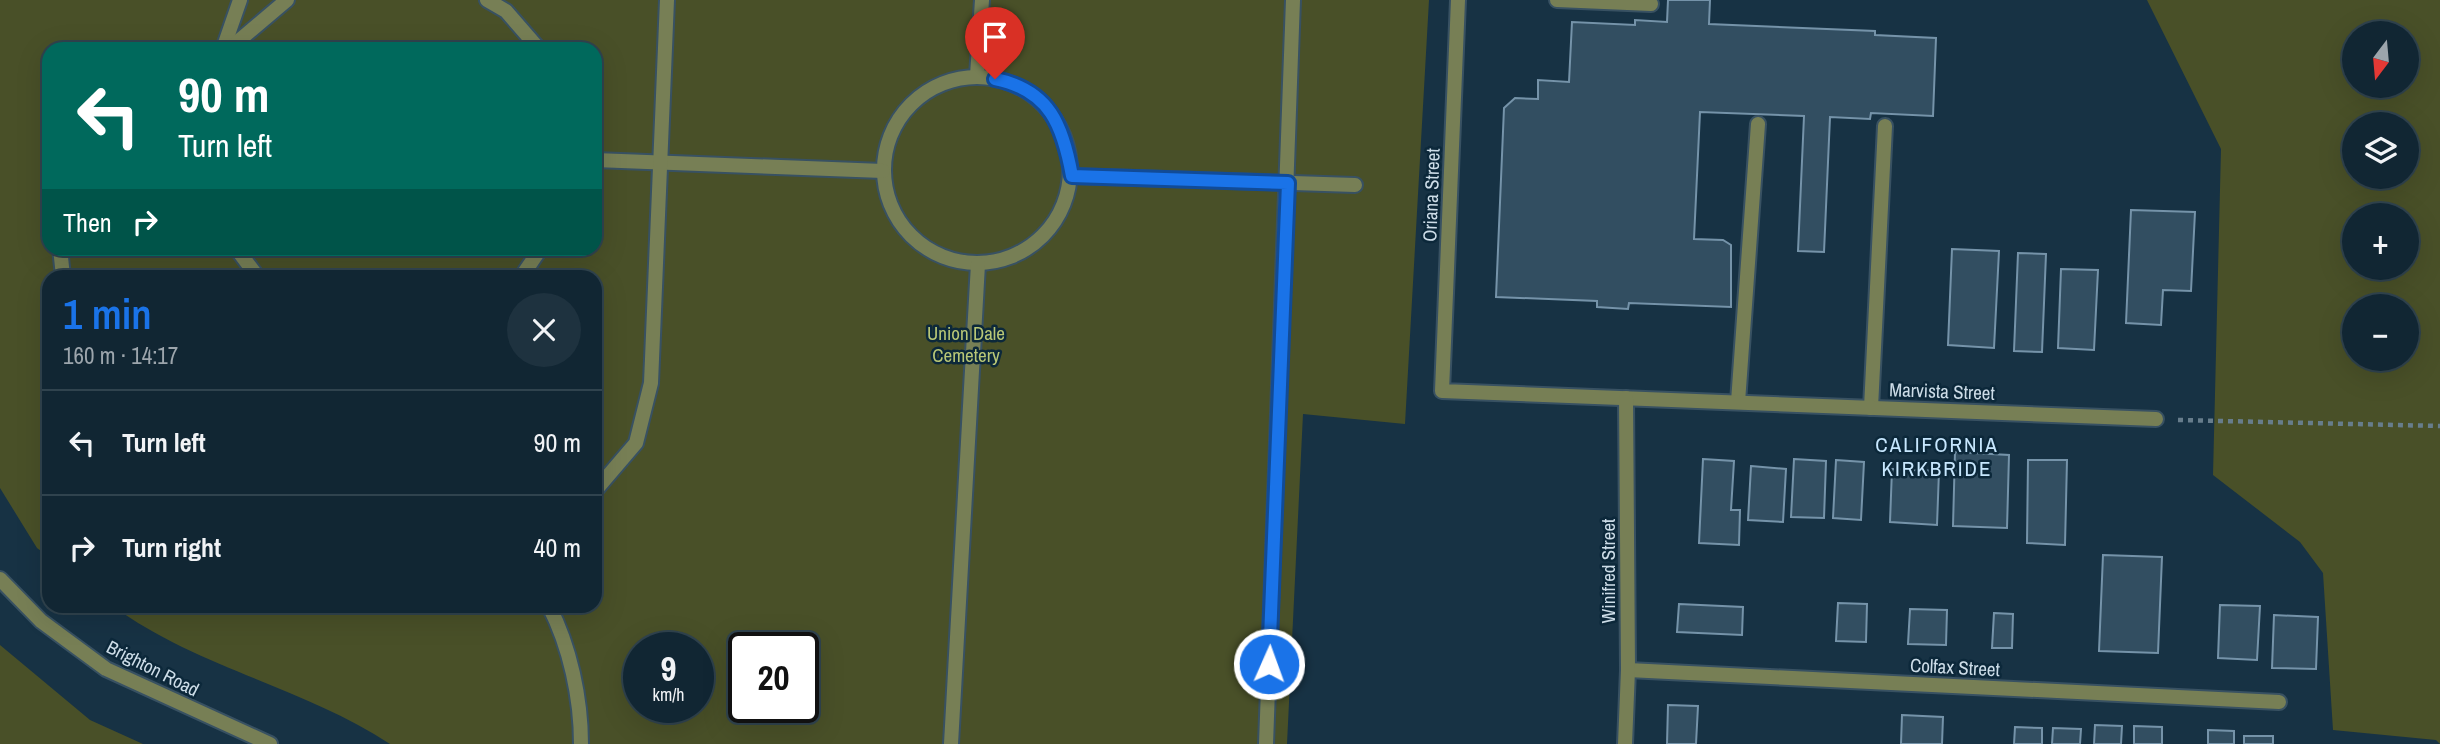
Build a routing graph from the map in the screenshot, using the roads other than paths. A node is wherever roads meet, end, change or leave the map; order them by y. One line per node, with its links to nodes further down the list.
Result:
1 (240, 0): 10 (street)
2 (287, 0): 11 (street)
3 (487, 0): 12 (street)
4 (667, 0): 17 (street)
5 (982, 0): 13 (street)
6 (1293, 0): 20 (street)
7 (1458, 0): 23 (street, Oriana Street)
8 (1557, 0): 9 (street)
9 (1651, 4)
10 (225, 42)
11 (237, 42)
12 (532, 42)
13 (977, 76): 18 (street); 19 (street)
14 (1758, 124): 25 (street)
15 (1885, 126): 26 (street)
16 (602, 160): 17 (street)
17 (658, 162): 18 (street); 28 (street)
18 (883, 171): 22 (street)
19 (1072, 176): 20 (street); 22 (street)
20 (1288, 183): 21 (street); 36 (street)
21 (1355, 185)
22 (978, 264): 35 (street)
23 (1442, 391): 24 (street, Marvista Street)
24 (1626, 398): 25 (street, Marvista Street); 31 (street, Winifred Street)
25 (1738, 402): 26 (street, Marvista Street)
26 (1871, 408): 27 (street, Marvista Street)
27 (2156, 419)
28 (602, 483)
29 (0, 579): 33 (street, Brighton Road)
30 (552, 613): 34 (street)
31 (1628, 670): 32 (street, Colfax Street); 37 (street, Winifred Street)
32 (2279, 702)
33 (270, 744)
34 (581, 744)
35 (951, 744)
36 (1266, 744)
37 (1625, 744)

